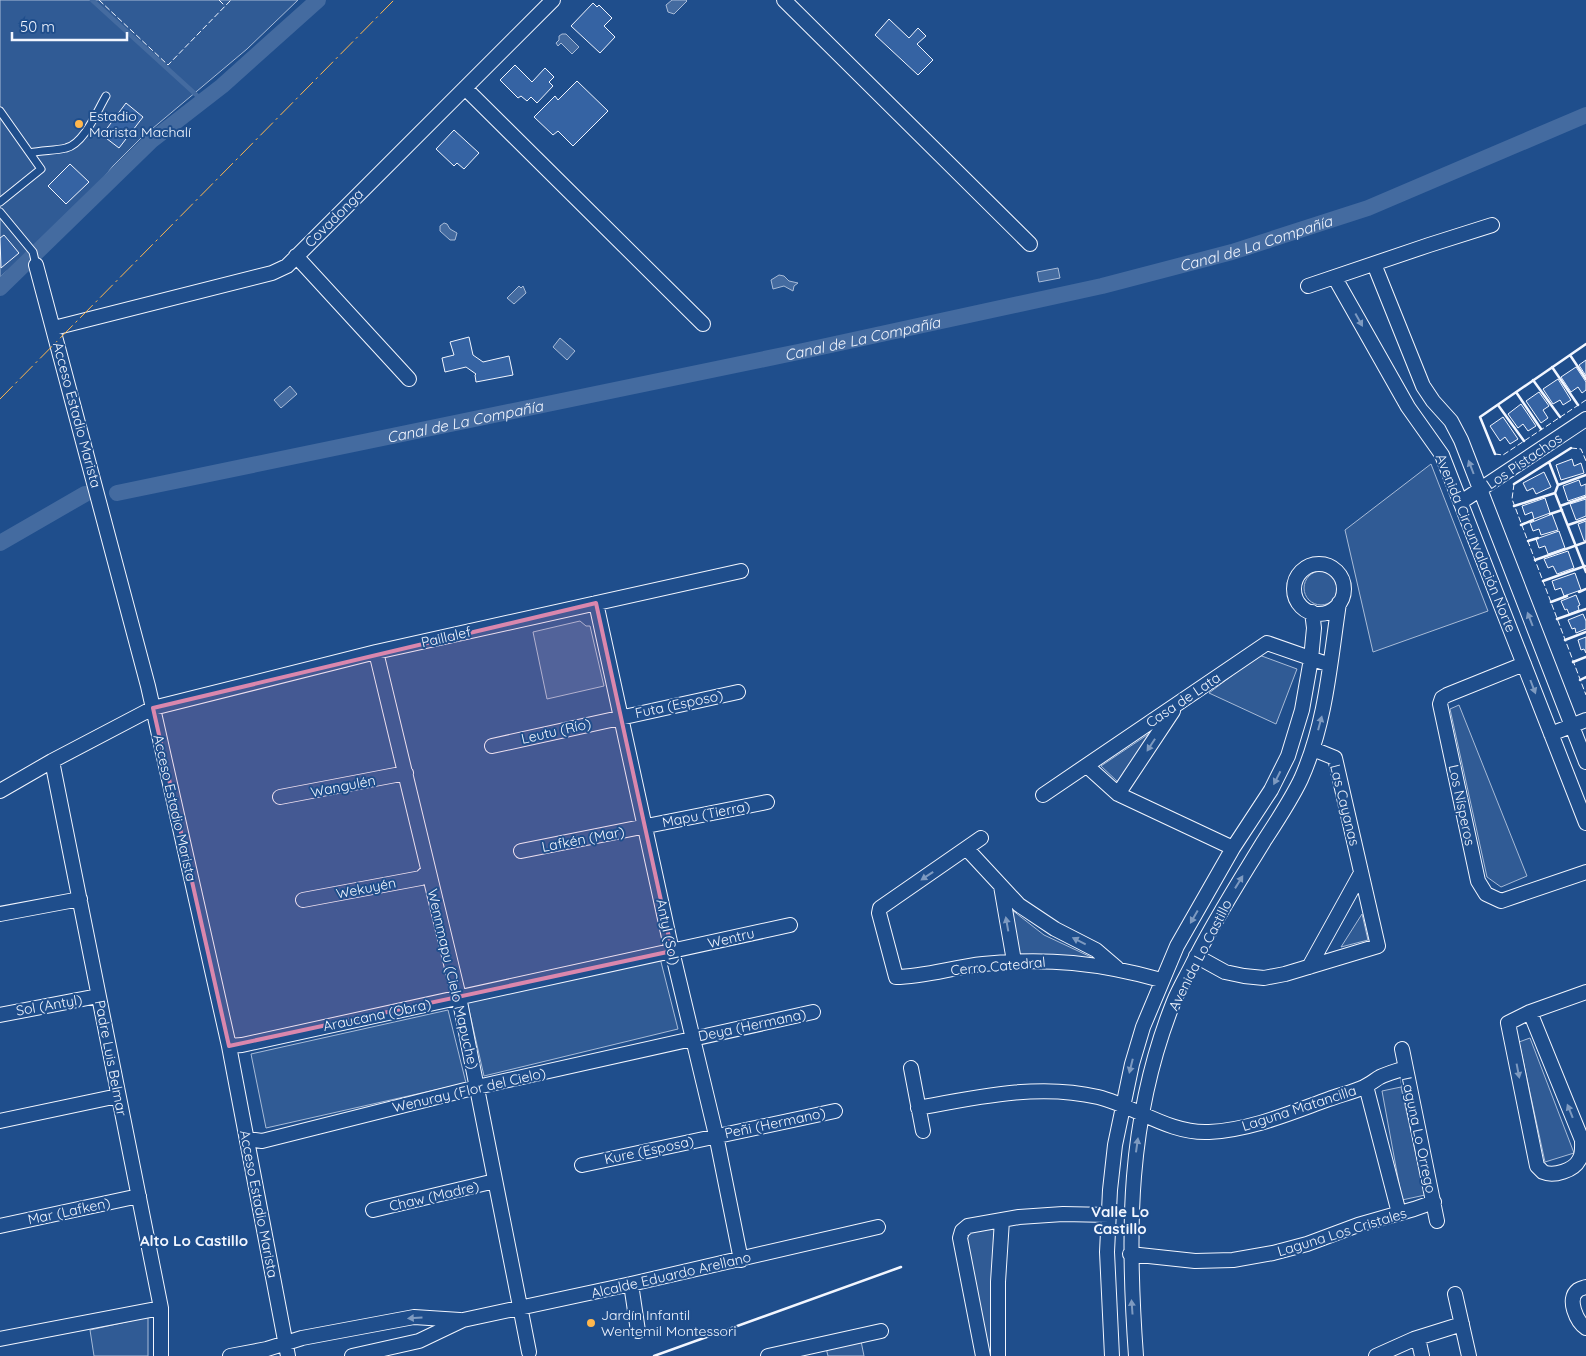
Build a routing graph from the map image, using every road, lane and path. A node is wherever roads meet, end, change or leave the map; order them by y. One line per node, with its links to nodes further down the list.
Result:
1 (553, 0): 3 (street, Covadonga)
2 (784, 0): 10 (street)
3 (465, 88): 11 (street, Covadonga); 16 (street)
4 (106, 96): 6 (lane)
5 (0, 111): 6 (lane)
6 (30, 154): 7 (lane)
7 (0, 201)
8 (0, 212): 13 (lane)
9 (1492, 225): 12 (street)
10 (1030, 244)
11 (296, 256): 17 (street, Covadonga); 18 (street)
12 (1374, 264): 14 (street); 20 (street, Avenida Circunvalación Norte, one-way to 12)
13 (36, 265): 17 (street, Acceso Estadio Marista)
14 (1335, 278): 15 (street); 21 (street, Avenida Circunvalación Norte, one-way to 21)
15 (1308, 286)
16 (703, 324)
17 (54, 328): 32 (street, Acceso Estadio Marista)
18 (409, 379)
19 (1584, 425): 20 (street, Los Pistachos)
20 (1480, 490): 21 (street, Los Pistachos); 35 (street, Avenida Circunvalación Norte, one-way to 20)
21 (1461, 502): 28 (street, Avenida Circunvalación Norte)
22 (741, 571): 23 (street, Paillalef)
23 (596, 603): 26 (street, Paillalef); 33 (street, Antyl (Sol))
24 (1339, 603): 25 (street); 25 (street, Avenida Lo Castillo); 29 (street, Avenida Lo Castillo)
25 (1312, 612): 27 (street, Avenida Lo Castillo)
26 (376, 652): 32 (street, Paillalef); 42 (street, Wennmapu (Cielo Mapuche))
27 (1311, 659): 29 (street, Casa de Lata); 31 (street, Casa de Lata); 52 (street, Avenida Lo Castillo, one-way to 52)
28 (1524, 664): 36 (street, Avenida Circunvalación Norte, one-way to 36); 55 (street, Los Nísperos)
29 (1330, 665): 38 (street, Avenida Lo Castillo, one-way to 29)
30 (738, 692): 33 (street, Futa (Esposo))
31 (1177, 704): 41 (street, Casa de Lata); 44 (street, one-way to 44)
32 (153, 708): 39 (street, Paillalef); 75 (street, Acceso Estadio Marista)
33 (621, 717): 37 (street, Leutu (Río)); 49 (street, Antyl (Sol))
34 (1586, 720): 35 (street)
35 (1572, 726): 36 (street); 40 (street, Avenida Circunvalación Norte)
36 (1551, 734): 48 (street, Avenida Circunvalación Norte)
37 (492, 746)
38 (1313, 749): 56 (street, Las Cayanas); 63 (street, Avenida Lo Castillo, one-way to 38)
39 (52, 761): 43 (street, Paillalef); 58 (street, Padre Luis Belmar)
40 (1586, 762)
41 (1086, 766): 44 (street); 45 (street, Casa de Lata)
42 (406, 773): 46 (street, Wangulén); 54 (street, Wennmapu (Cielo Mapuche))
43 (0, 791)
44 (1118, 794): 52 (street)
45 (1043, 795)
46 (280, 797)
47 (768, 802): 49 (street, Mapu (Tierra))
48 (1586, 823)
49 (646, 826): 53 (street, Lafkén (Mar)); 62 (street, Antyl (Sol))
50 (981, 838): 51 (street)
51 (967, 848): 57 (street); 64 (street, Cerro Catedral, one-way to 64)
52 (1233, 848): 67 (street, Avenida Lo Castillo, one-way to 67)
53 (521, 851)
54 (428, 871): 59 (street, Wekuyén); 70 (street, Wennmapu (Cielo Mapuche))
55 (1586, 872)
56 (1362, 874): 65 (street); 65 (street, Las Cayanas)
57 (1001, 886): 64 (street, one-way to 57); 66 (street, one-way to 57)
58 (80, 899): 60 (street); 69 (street, Padre Luis Belmar)
59 (303, 900)
60 (0, 914)
61 (790, 925): 62 (street, Wentru)
62 (672, 951): 70 (street, Araucana (Obra)); 74 (street, Antyl (Sol))
63 (1196, 956): 65 (street, Las Cayanas); 83 (street, Avenida Lo Castillo)
64 (1014, 961): 66 (street, Cerro Catedral)
65 (1309, 967)
66 (1118, 969): 67 (street, Cerro Catedral)
67 (1161, 980): 83 (street, Avenida Lo Castillo, one-way to 83)
68 (1586, 992): 72 (street)
69 (98, 996): 73 (street, Sol (Antyl)); 81 (street, Padre Luis Belmar)
70 (459, 997): 75 (street, Araucana (Obra)); 80 (street, Wennmapu (Cielo Mapuche))
71 (813, 1012): 74 (street, Deya (Hermana))
72 (1530, 1012): 72 (street, one-way to 72)
73 (0, 1014)
74 (692, 1038): 80 (street, Wenuray (Flor del Cielo)); 87 (street, Antyl (Sol))
75 (229, 1046): 88 (street, Acceso Estadio Marista)
76 (1402, 1049): 78 (street, Laguna Lo Orrego)
77 (910, 1068): 82 (street)
78 (1405, 1068): 79 (street, Laguna Matancilla); 92 (street, Laguna Lo Orrego)
79 (1366, 1086): 83 (street, Laguna Matancilla); 94 (street)
80 (477, 1087): 88 (street, Wenuray (Flor del Cielo)); 90 (street, Wennmapu (Cielo Mapuche))
81 (118, 1096): 85 (street); 91 (street, Padre Luis Belmar)
82 (918, 1108): 83 (street, Laguna Matancilla); 86 (street)
83 (1132, 1110): 95 (street, Avenida Lo Castillo); 100 (street, Avenida Lo Castillo, one-way to 83)
84 (835, 1111): 87 (street, Peñi (Hermano))
85 (0, 1121)
86 (923, 1131)
87 (716, 1135): 89 (street, Kure (Esposa)); 101 (street, Antyl (Sol))
88 (247, 1139): 114 (street, Acceso Estadio Marista)
89 (582, 1164)
90 (495, 1181): 93 (street, Chaw (Madre)); 105 (street, Wennmapu (Cielo Mapuche))
91 (139, 1196): 98 (street, Mar (Lafken)); 106 (street, Padre Luis Belmar)
92 (1434, 1202): 94 (street, Laguna Los Cristales); 97 (street, Laguna Lo Orrego)
93 (373, 1210)
94 (1399, 1213): 100 (street, Laguna Los Cristales)
95 (1109, 1215): 96 (street); 122 (street, Avenida Lo Castillo)
96 (1002, 1220): 120 (street); 121 (street)
97 (1437, 1221)
98 (0, 1226)
99 (878, 1227): 101 (street, Alcalde Eduardo Arellano)
100 (1130, 1254): 123 (street, Avenida Lo Castillo, one-way to 100)
101 (740, 1260): 102 (street, Alcalde Eduardo Arellano)
102 (631, 1284): 105 (street, Alcalde Eduardo Arellano); 110 (street)
103 (1586, 1287): 109 (street)
104 (1455, 1294): 108 (street)
105 (521, 1307): 107 (street, Alcalde Eduardo Arellano); 115 (street, Wennmapu (Cielo Mapuche))
106 (162, 1308): 113 (street); 116 (street, Padre Luis Belmar)
107 (463, 1320): 114 (street, Alcalde Eduardo Arellano, one-way to 114); 118 (street, Alcalde Eduardo Arellano)
108 (1462, 1324): 112 (street); 126 (street)
109 (1586, 1328)
110 (638, 1331)
111 (880, 1331): 119 (street)
112 (1418, 1338): 124 (street); 125 (street)
113 (0, 1340)
114 (287, 1350): 117 (street, Alcalde Eduardo Arellano)
115 (529, 1352)
116 (161, 1356)
117 (230, 1356)
118 (352, 1356)
119 (768, 1356)
120 (983, 1356)
121 (998, 1356)
122 (1112, 1356)
123 (1136, 1356)
124 (1376, 1356)
125 (1422, 1356)
126 (1469, 1356)

